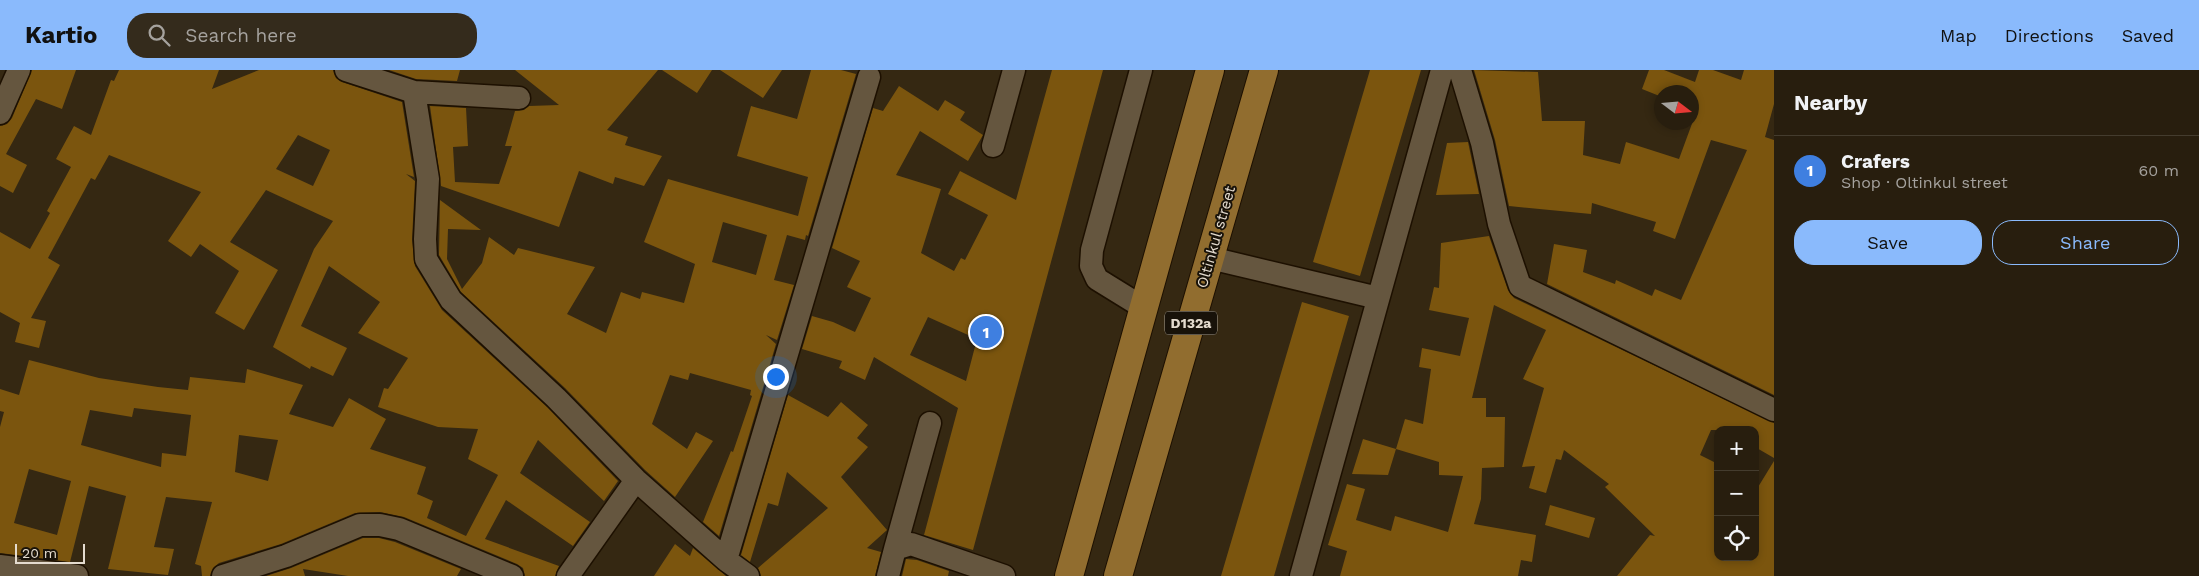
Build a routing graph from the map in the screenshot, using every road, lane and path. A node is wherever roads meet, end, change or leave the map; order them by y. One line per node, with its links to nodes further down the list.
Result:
1 (20, 70): 12 (street)
2 (346, 70): 10 (street)
3 (1014, 70): 13 (street)
4 (1141, 70): 16 (street)
5 (1210, 70): 16 (main road, D132a)
6 (1264, 70): 14 (main road, Oltinkul street / D132a)
7 (1442, 70): 15 (street)
8 (1460, 70): 17 (street)
9 (869, 77): 21 (street)
10 (414, 92): 11 (street); 19 (street)
11 (519, 98)
12 (0, 114)
13 (993, 146)
14 (1210, 258): 15 (street); 31 (main road, Oltinkul street / D132a)
15 (1378, 298): 32 (street)
16 (1144, 308): 30 (main road, D132a)
17 (1774, 410)
18 (930, 422): 20 (street)
19 (636, 480): 21 (street); 26 (street)
20 (895, 549): 28 (street); 29 (street)
21 (726, 560): 27 (street)
22 (0, 566): 23 (street)
23 (77, 576)
24 (223, 576): 25 (street)
25 (512, 576)
26 (568, 576)
27 (748, 576)
28 (888, 576)
29 (1004, 576)
30 (1069, 576)
31 (1118, 576)
32 (1301, 576)

